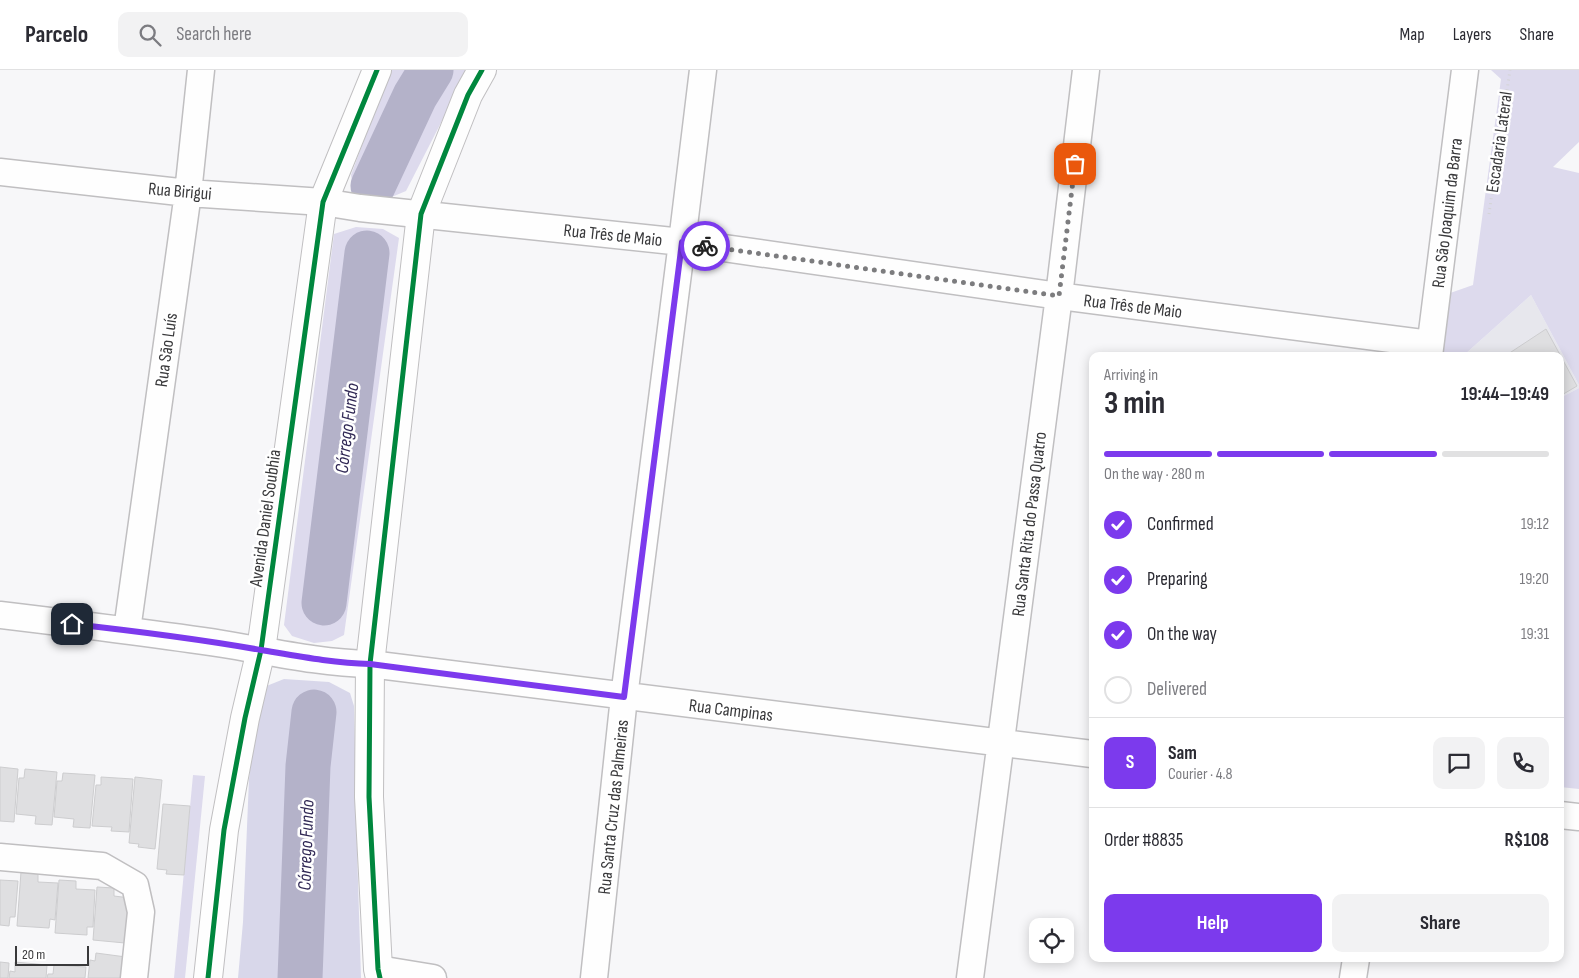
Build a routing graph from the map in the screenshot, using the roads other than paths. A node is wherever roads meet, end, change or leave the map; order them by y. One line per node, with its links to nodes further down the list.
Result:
1 (201, 70): 8 (street, Rua São Luís)
2 (377, 70): 9 (main road, Avenida Daniel Soubhia)
3 (482, 70): 11 (main road)
4 (703, 70): 12 (street, Rua Santa Cruz das Palmeiras)
5 (1086, 70): 13 (street, Rua Santa Rita do Passa Quatro)
6 (1465, 70): 14 (street, Rua São Joaquim da Barra)
7 (0, 172): 8 (street, Rua Birigui)
8 (188, 193): 9 (street, Rua Birigui); 16 (street, Rua São Luís)
9 (323, 202): 10 (street, Rua Birigui); 17 (main road, Avenida Daniel Soubhia)
10 (360, 208): 11 (street, Rua Três de Maio)
11 (421, 214): 12 (street, Rua Três de Maio); 18 (main road)
12 (682, 242): 13 (street, Rua Três de Maio); 19 (street, Rua Santa Cruz das Palmeiras)
13 (1059, 296): 14 (street, Rua Três de Maio); 20 (street, Rua Santa Rita do Passa Quatro)
14 (1430, 350)
15 (0, 615): 16 (street, Rua Campinas)
16 (127, 630): 17 (street, Rua Campinas)
17 (261, 650): 18 (street, Rua Campinas); 28 (main road, Avenida Daniel Soubhia)
18 (370, 664): 19 (street, Rua Campinas); 26 (main road)
19 (624, 697): 20 (street, Rua Campinas); 30 (street, Rua Santa Cruz das Palmeiras)
20 (1001, 744): 21 (street, Rua Campinas); 31 (street, Rua Santa Rita do Passa Quatro)
21 (1089, 754)
22 (1564, 815): 23 (street)
23 (1579, 817)
24 (0, 857): 27 (street)
25 (1356, 962): 32 (street)
26 (379, 973): 29 (street)
27 (134, 978)
28 (208, 978)
29 (433, 978)
30 (594, 978)
31 (970, 978)
32 (1353, 978)

